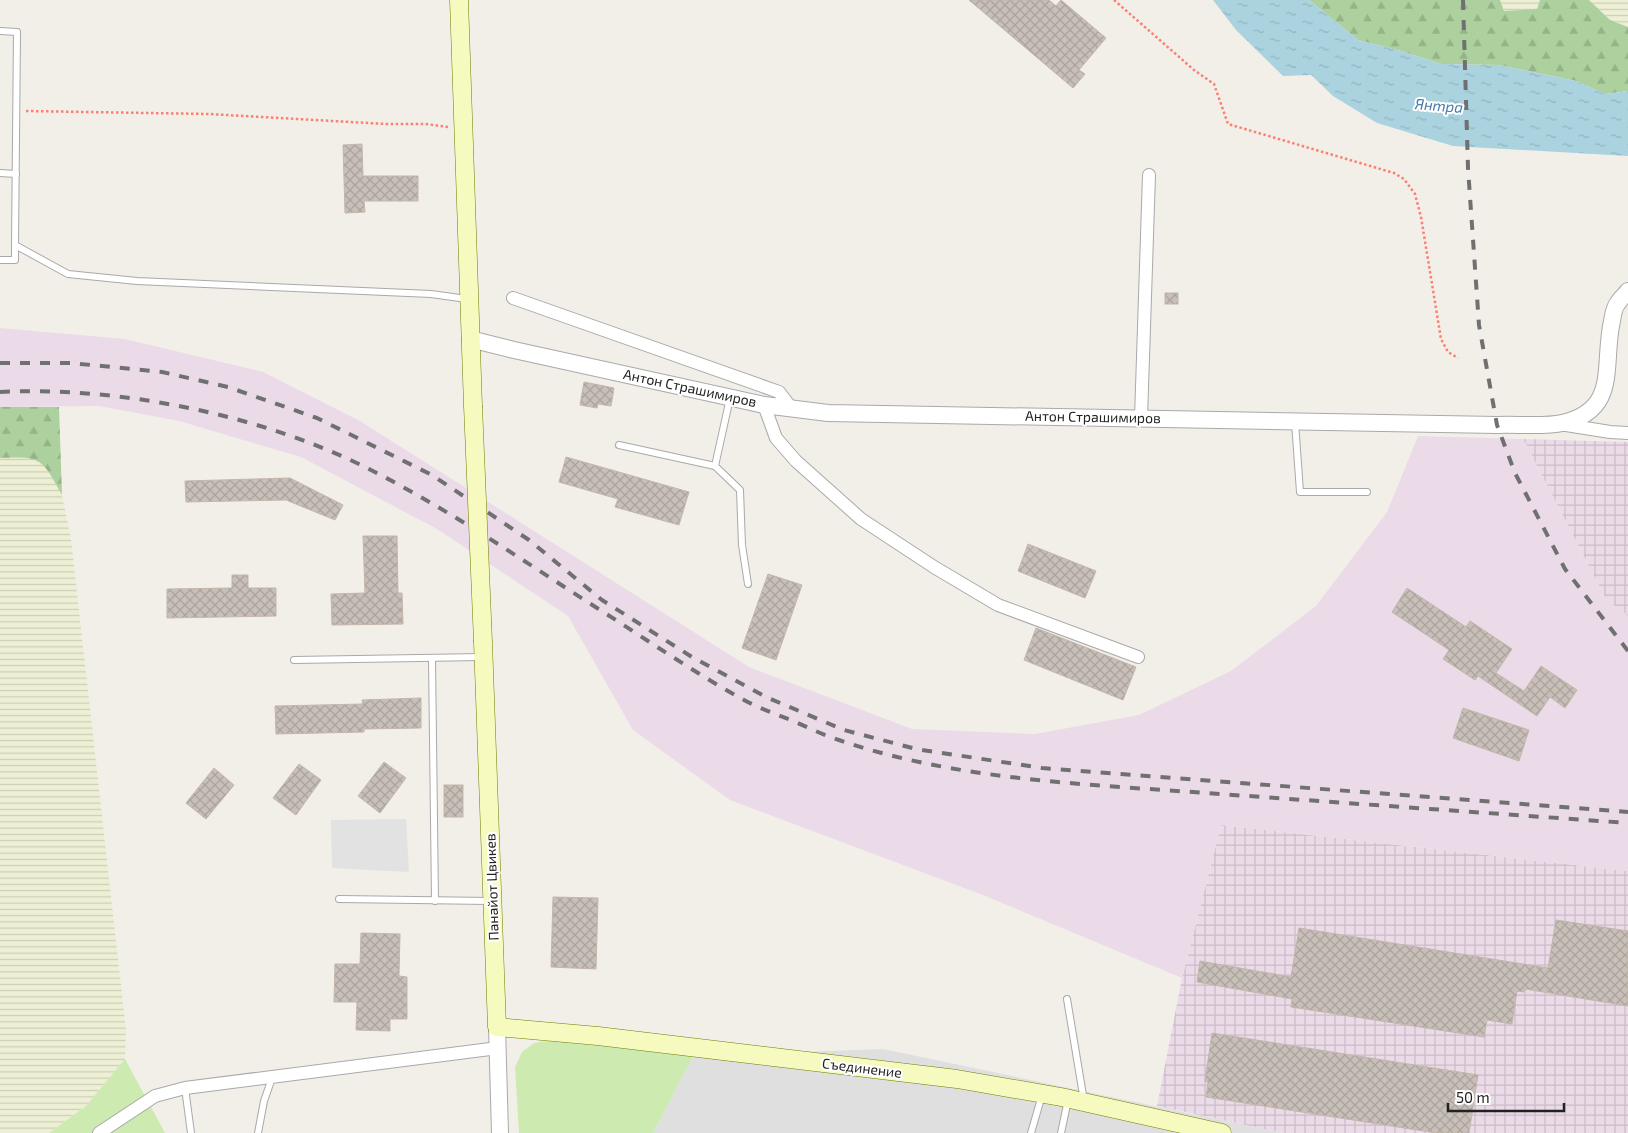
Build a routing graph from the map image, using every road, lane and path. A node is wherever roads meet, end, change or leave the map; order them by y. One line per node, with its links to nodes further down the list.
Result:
1 (459, 0): 5 (main road, Панайот Цвикев)
2 (1114, 0): 15 (path)
3 (0, 31): 4 (lane)
4 (17, 111): 5 (path); 7 (lane)
5 (463, 130): 13 (main road, Панайот Цвикев)
6 (0, 173): 7 (lane)
7 (16, 174): 9 (lane)
8 (1149, 175): 19 (street)
9 (15, 245): 10 (lane); 13 (lane)
10 (0, 260)
11 (1628, 291): 21 (street, Антон Страшимиров)
12 (513, 298): 18 (street)
13 (469, 300): 14 (main road, Панайот Цвикев)
14 (470, 339): 16 (street, Антон Страшимиров); 27 (main road, Панайот Цвикев, bridge)
15 (1458, 358)
16 (731, 397): 17 (street, Антон Страшимиров); 24 (lane)
17 (764, 405): 18 (street, Антон Страшимиров); 28 (street)
18 (792, 409): 19 (street, Антон Страшимиров)
19 (1141, 418): 20 (street, Антон Страшимиров)
20 (1295, 421): 21 (street, Антон Страшимиров); 25 (lane)
21 (1560, 424): 22 (street)
22 (1628, 433)
23 (619, 445): 24 (lane)
24 (715, 466): 26 (lane)
25 (1367, 492)
26 (748, 584)
27 (483, 650): 29 (lane); 33 (main road, Панайот Цвикев)
28 (1138, 657)
29 (432, 658): 30 (lane); 32 (lane)
30 (294, 660)
31 (339, 899): 32 (lane)
32 (435, 901): 33 (lane)
33 (492, 901): 35 (main road, Панайот Цвикев)
34 (1067, 1000): 40 (lane)
35 (497, 1027): 36 (street, Панайот Цвикев); 39 (main road, Съединение)
36 (498, 1048): 37 (street); 44 (street, Панайот Цвикев)
37 (272, 1078): 38 (street); 43 (lane)
38 (185, 1088): 41 (street); 42 (lane)
39 (1042, 1094): 40 (main road, Съединение); 45 (lane)
40 (1076, 1101): 46 (lane); 47 (main road, Съединение)
41 (99, 1133)
42 (191, 1133)
43 (258, 1133)
44 (500, 1133)
45 (1031, 1133)
46 (1061, 1133)
47 (1222, 1133)

